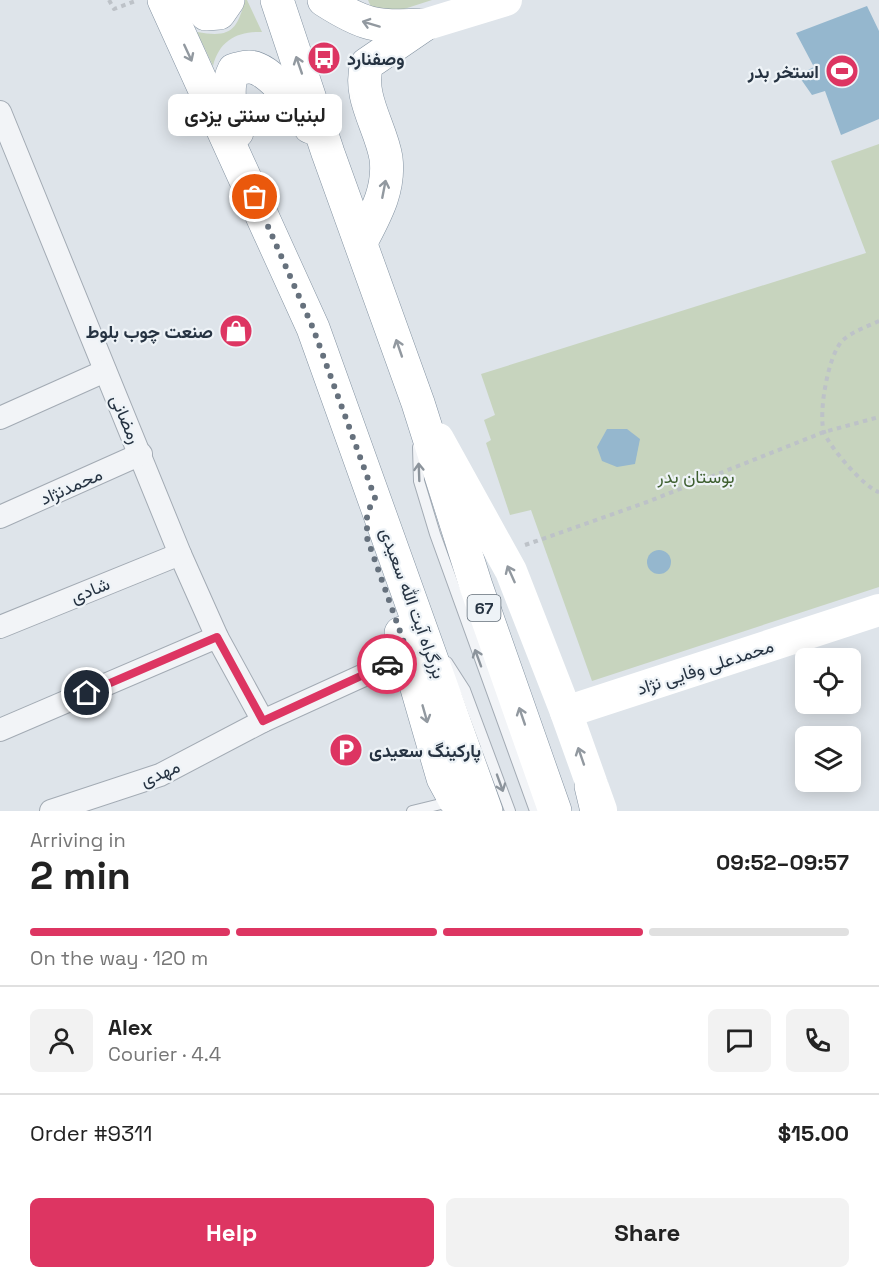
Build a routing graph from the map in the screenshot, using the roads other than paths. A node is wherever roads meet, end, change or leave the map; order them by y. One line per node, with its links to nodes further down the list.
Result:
1 (164, 0): 10 (highway, بزرگراه آیت الله سعیدی, one-way to 10)
2 (194, 0): 3 (highway)
3 (228, 0)
4 (324, 0): 7 (highway, one-way to 4)
5 (506, 0): 7 (main road)
6 (278, 1): 9 (highway, 67, one-way to 6)
7 (424, 25): 11 (highway, one-way to 7)
8 (0, 112): 12 (street, رمضانی)
9 (328, 153): 10 (highway); 11 (highway, 67)
10 (255, 197): 16 (highway, بزرگراه آیت الله سعیدی)
11 (361, 242): 13 (highway, 67, one-way to 11)
12 (105, 371): 14 (street); 15 (street, رمضانی)
13 (418, 403): 24 (main road, one-way to 13); 32 (lane, one-way to 13); 33 (highway, 67, one-way to 13)
14 (0, 418)
15 (141, 454): 17 (street, محمدنژاد); 18 (street, رمضانی)
16 (375, 498): 20 (highway, بزرگراه آیت الله سعیدی); 23 (highway)
17 (0, 517)
18 (180, 554): 21 (street, شادی); 22 (street, رمضانی)
19 (879, 610): 24 (main road, محمدعلی وفایی نژاد)
20 (419, 619): 28 (highway, بزرگراه آیت الله سعیدی); 31 (lane, one-way to 31)
21 (0, 627)
22 (217, 637): 25 (street, رمضانی); 26 (street)
23 (408, 654): 25 (street, مهدی); 28 (highway, one-way to 28)
24 (566, 712): 27 (main road, one-way to 24)
25 (263, 721): 29 (street, مهدی)
26 (0, 730)
27 (596, 803)
28 (475, 807): 30 (lane)
29 (51, 811)
30 (412, 811)
31 (510, 811)
32 (534, 811)
33 (555, 811)

